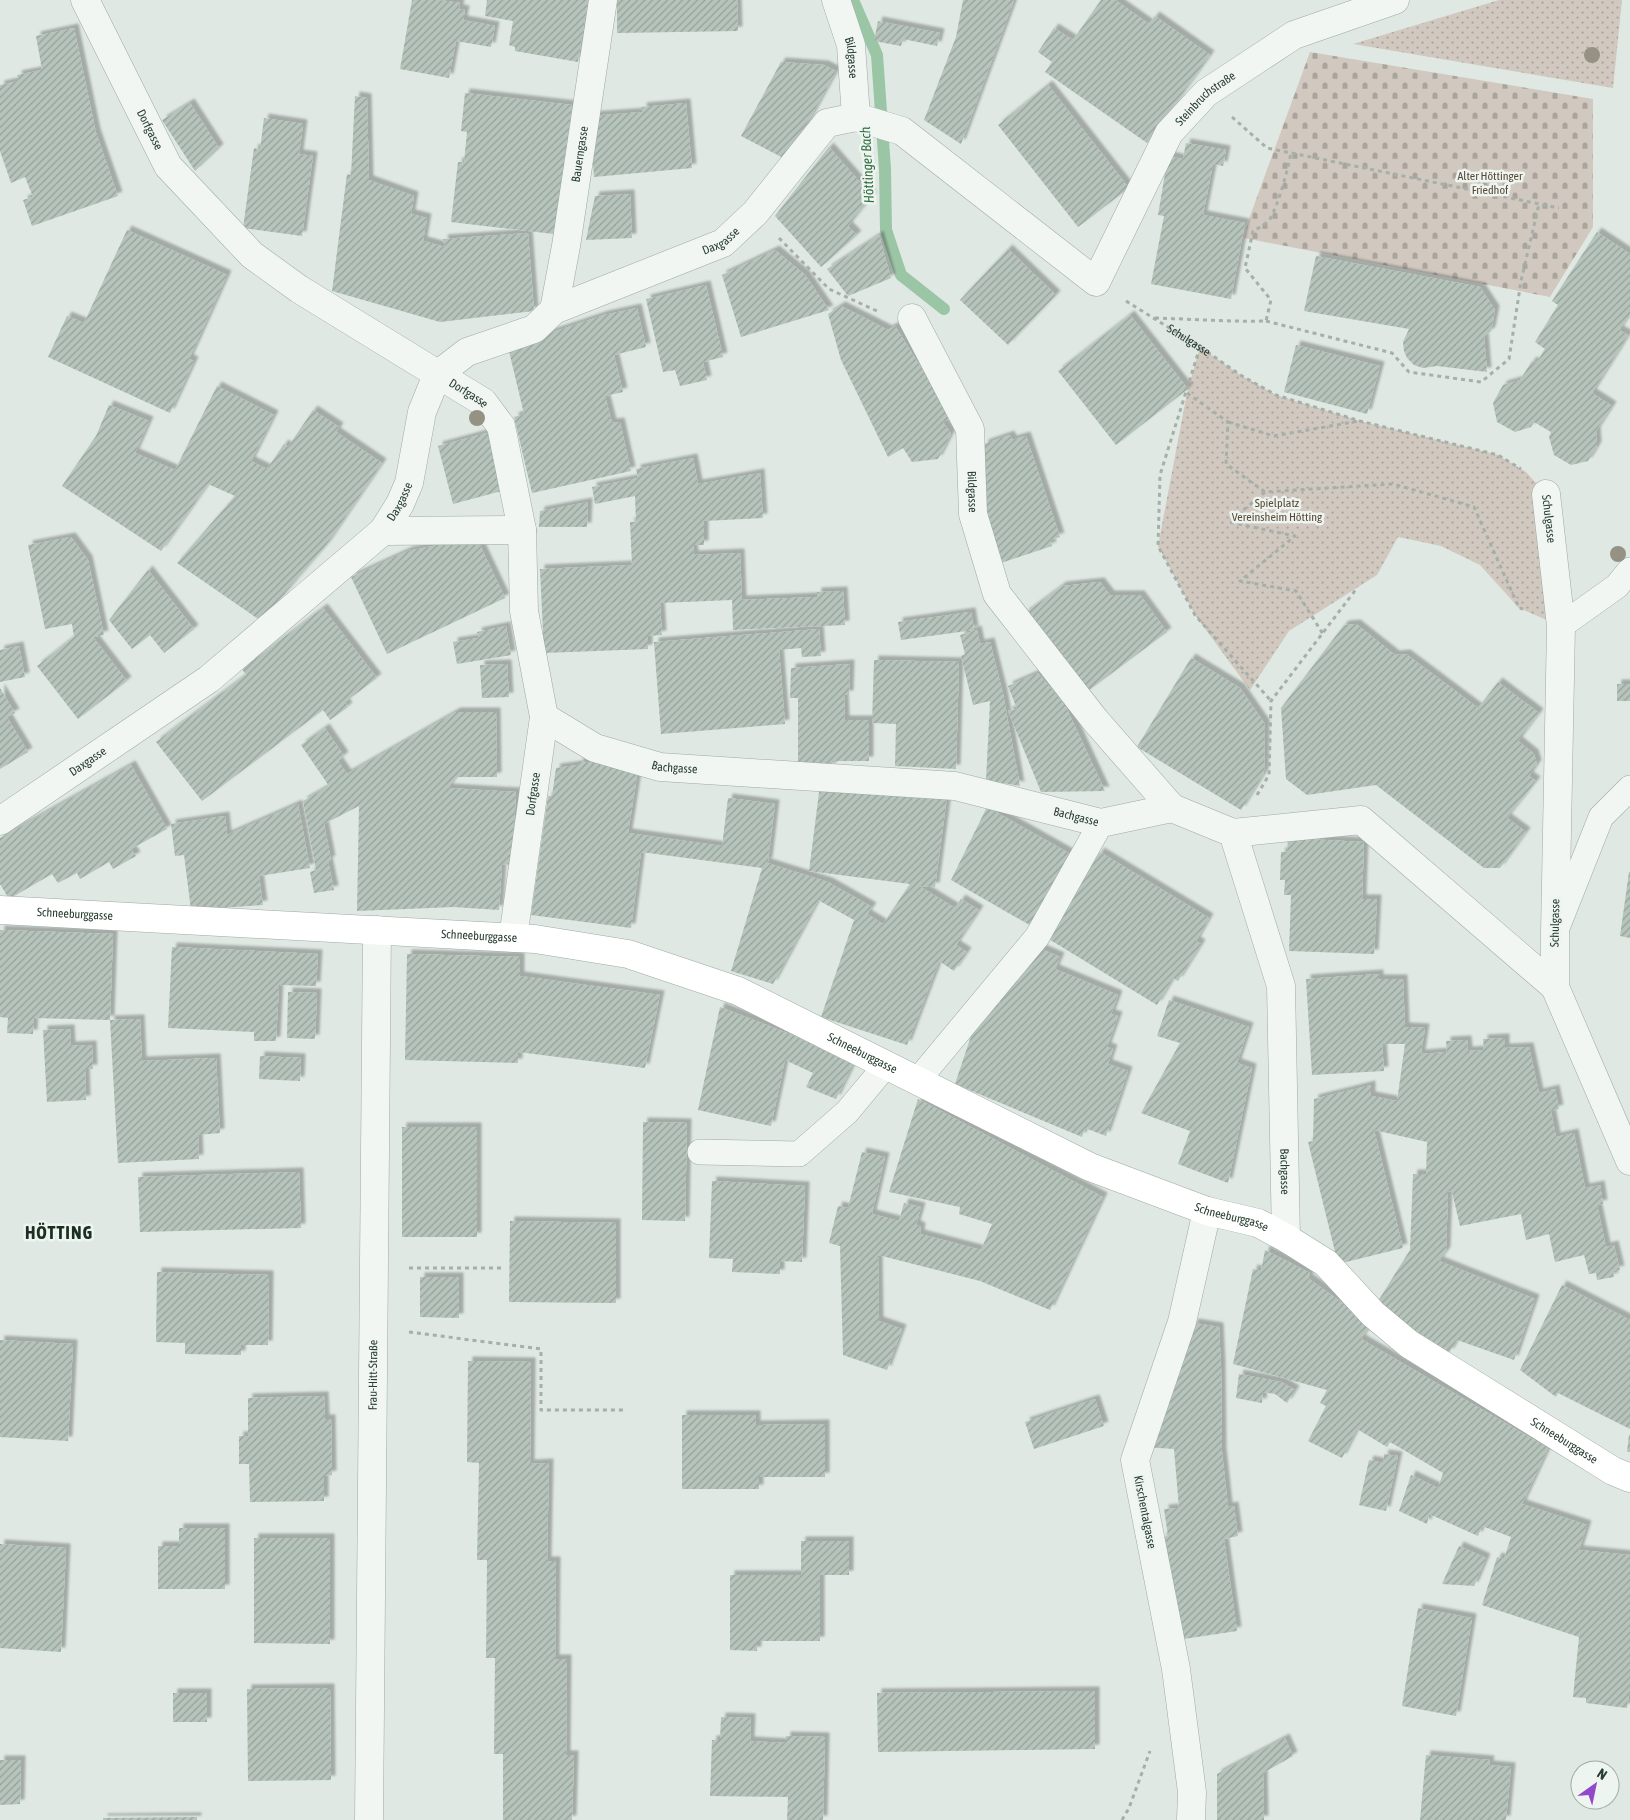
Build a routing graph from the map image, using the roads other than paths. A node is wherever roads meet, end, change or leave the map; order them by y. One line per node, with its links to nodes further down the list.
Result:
1 (85, 0): 9 (street, Dorfgasse)
2 (603, 0): 7 (street, Bauerngasse)
3 (836, 0): 5 (street, Bildgasse)
4 (1395, 0): 6 (street, Steinbruchstraße)
5 (856, 117): 6 (street, Daxgasse); 7 (street, Daxgasse)
6 (1096, 282)
7 (554, 310): 9 (street, Daxgasse)
8 (912, 318): 17 (street, Bildgasse)
9 (437, 375): 11 (street, Dorfgasse); 12 (street, Daxgasse)
10 (1546, 494): 14 (street, Schulgasse)
11 (522, 530): 12 (street, Daxgasse); 15 (street, Dorfgasse)
12 (383, 531): 18 (street, Daxgasse)
13 (1630, 570): 14 (lane)
14 (1562, 626): 23 (street, Schulgasse)
15 (544, 717): 19 (street, Bachgasse); 24 (street, Dorfgasse)
16 (1630, 788): 23 (lane)
17 (1172, 808): 19 (street, Bachgasse); 20 (street)
18 (0, 821)
19 (1101, 823): 27 (lane)
20 (1233, 834): 25 (street, Schulgasse); 31 (street, Bachgasse)
21 (0, 910): 22 (street, Schneeburggasse)
22 (376, 930): 24 (street, Schneeburggasse); 33 (street, Frau-Hitt-Straße)
23 (1555, 933): 25 (street, Schulgasse)
24 (513, 938): 26 (street, Schneeburggasse)
25 (1555, 987): 29 (street, Schulgasse)
26 (886, 1064): 27 (street, Schneeburggasse); 28 (lane)
27 (918, 1080): 30 (street, Schneeburggasse)
28 (700, 1152)
29 (1630, 1161)
30 (1207, 1211): 31 (street, Schneeburggasse); 34 (street, Kirschentalgasse)
31 (1286, 1238): 32 (street, Schneeburggasse)
32 (1630, 1478)
33 (369, 1820)
34 (1191, 1820)

